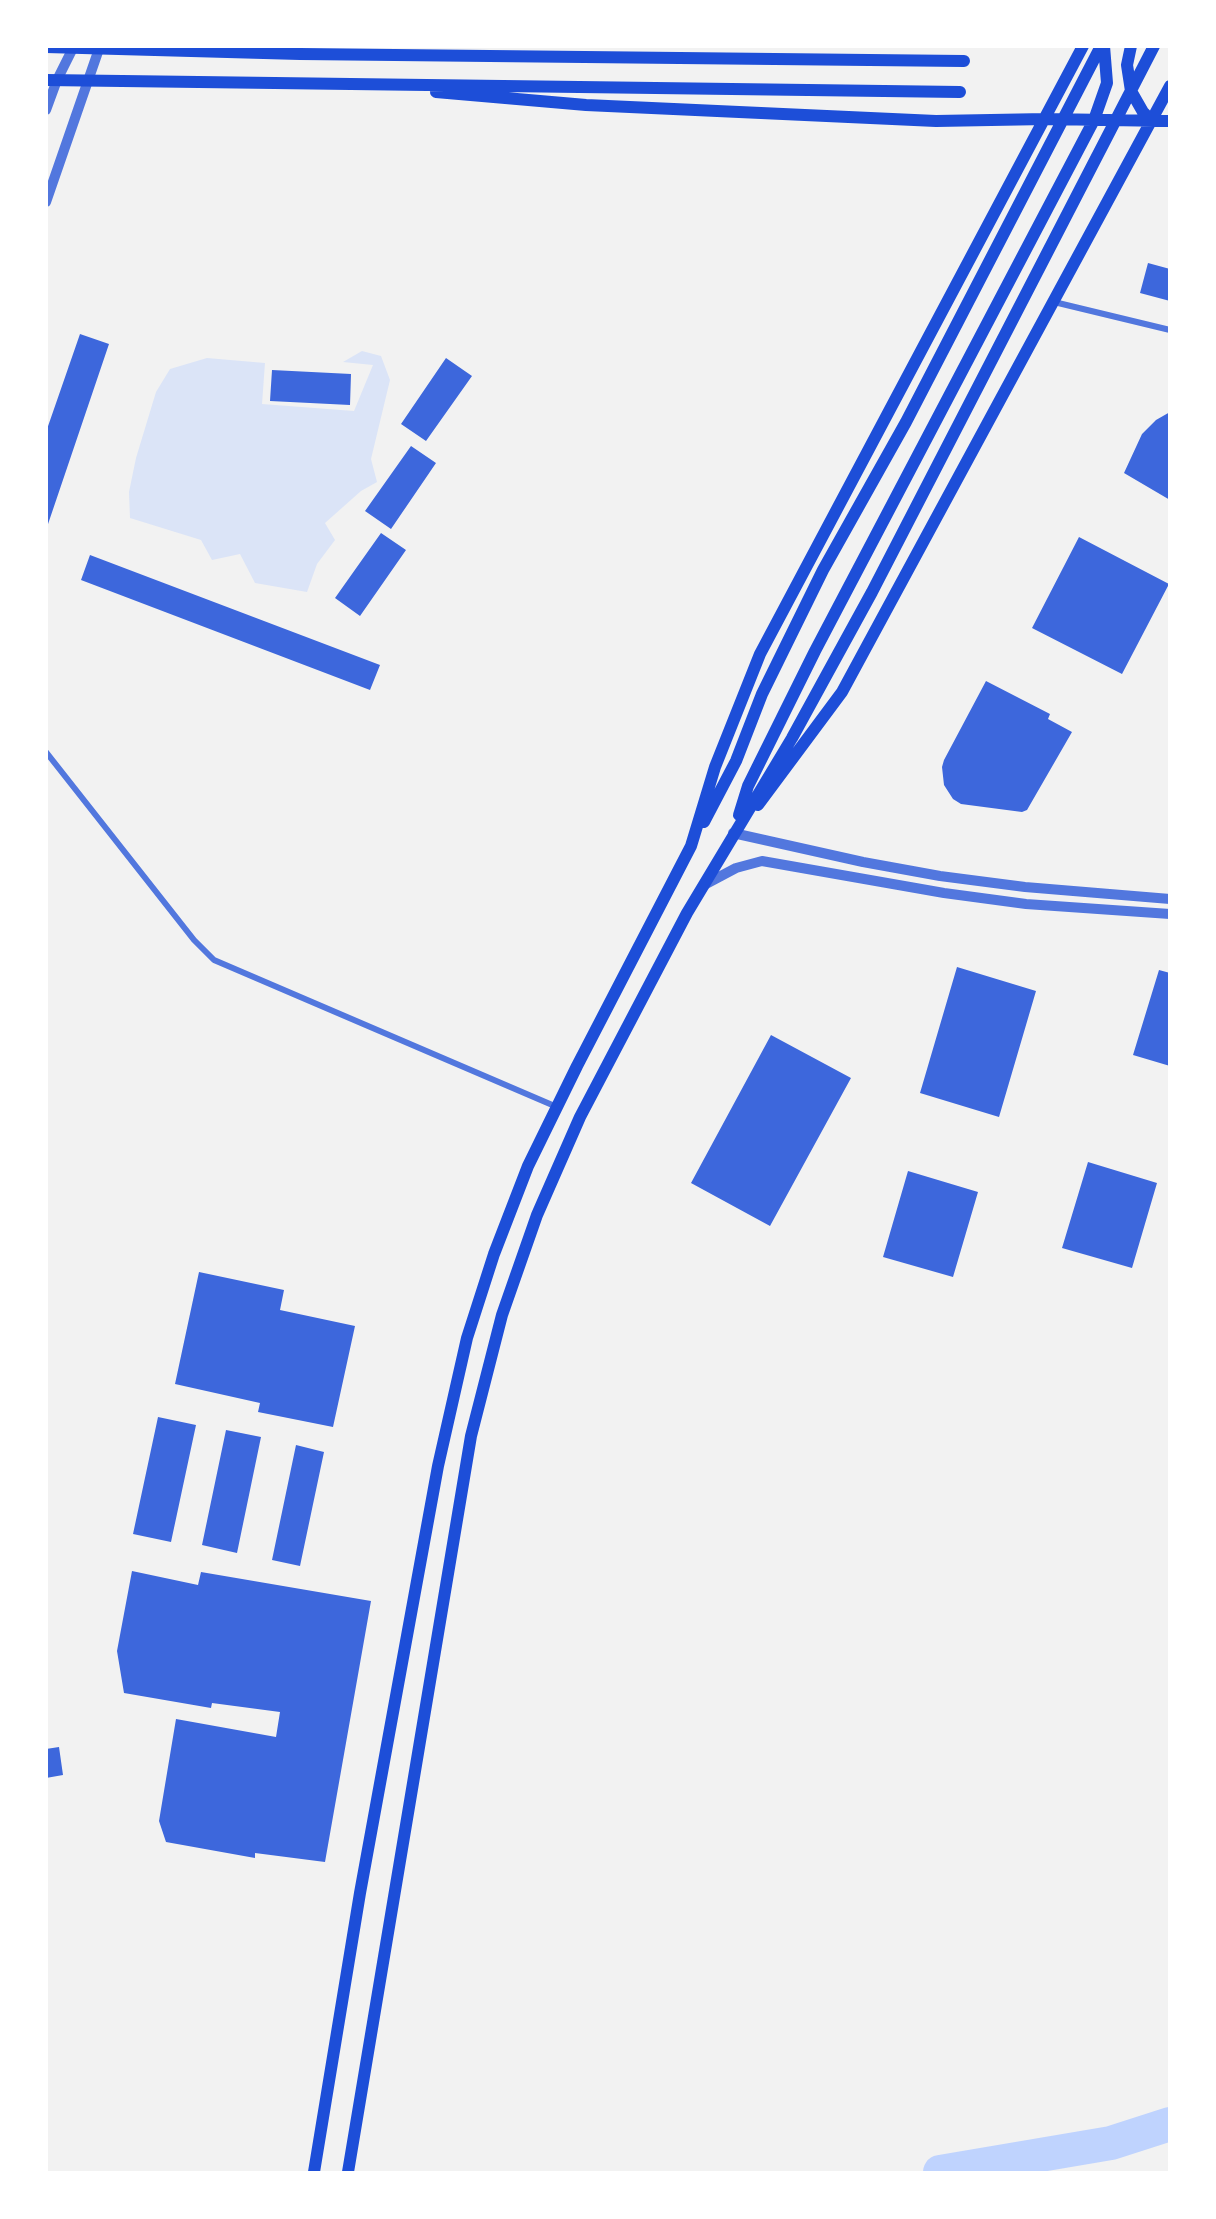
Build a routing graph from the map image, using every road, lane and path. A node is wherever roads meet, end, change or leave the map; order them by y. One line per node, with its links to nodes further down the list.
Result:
1 (359, 46): 9 (main road)
2 (1083, 46): 17 (main road)
3 (1103, 46): 18 (main road); 26 (main road)
4 (1131, 46): 19 (main road)
5 (1154, 46): 25 (main road)
6 (46, 47): 7 (main road)
7 (73, 47): 8 (main road); 11 (street)
8 (100, 47): 9 (main road); 12 (street)
9 (300, 54): 10 (main road)
10 (964, 61)
11 (52, 80): 12 (main road); 16 (street)
12 (88, 80): 13 (main road); 21 (street)
13 (330, 83): 15 (main road); 17 (main road)
14 (1170, 86): 19 (main road)
15 (960, 92)
16 (46, 110)
17 (1046, 119): 18 (main road); 26 (main road)
18 (1094, 120): 19 (main road); 25 (main road)
19 (1152, 121): 20 (main road); 22 (main road)
20 (1170, 122)
21 (46, 202)
22 (1053, 302): 23 (street); 25 (main road)
23 (1170, 330)
24 (46, 752): 30 (street)
25 (733, 833): 27 (main road); 28 (street)
26 (691, 846): 30 (main road)
27 (704, 885): 29 (street); 32 (main road)
28 (1170, 899)
29 (1170, 914)
30 (557, 1107): 31 (main road)
31 (314, 2172)
32 (348, 2172)

